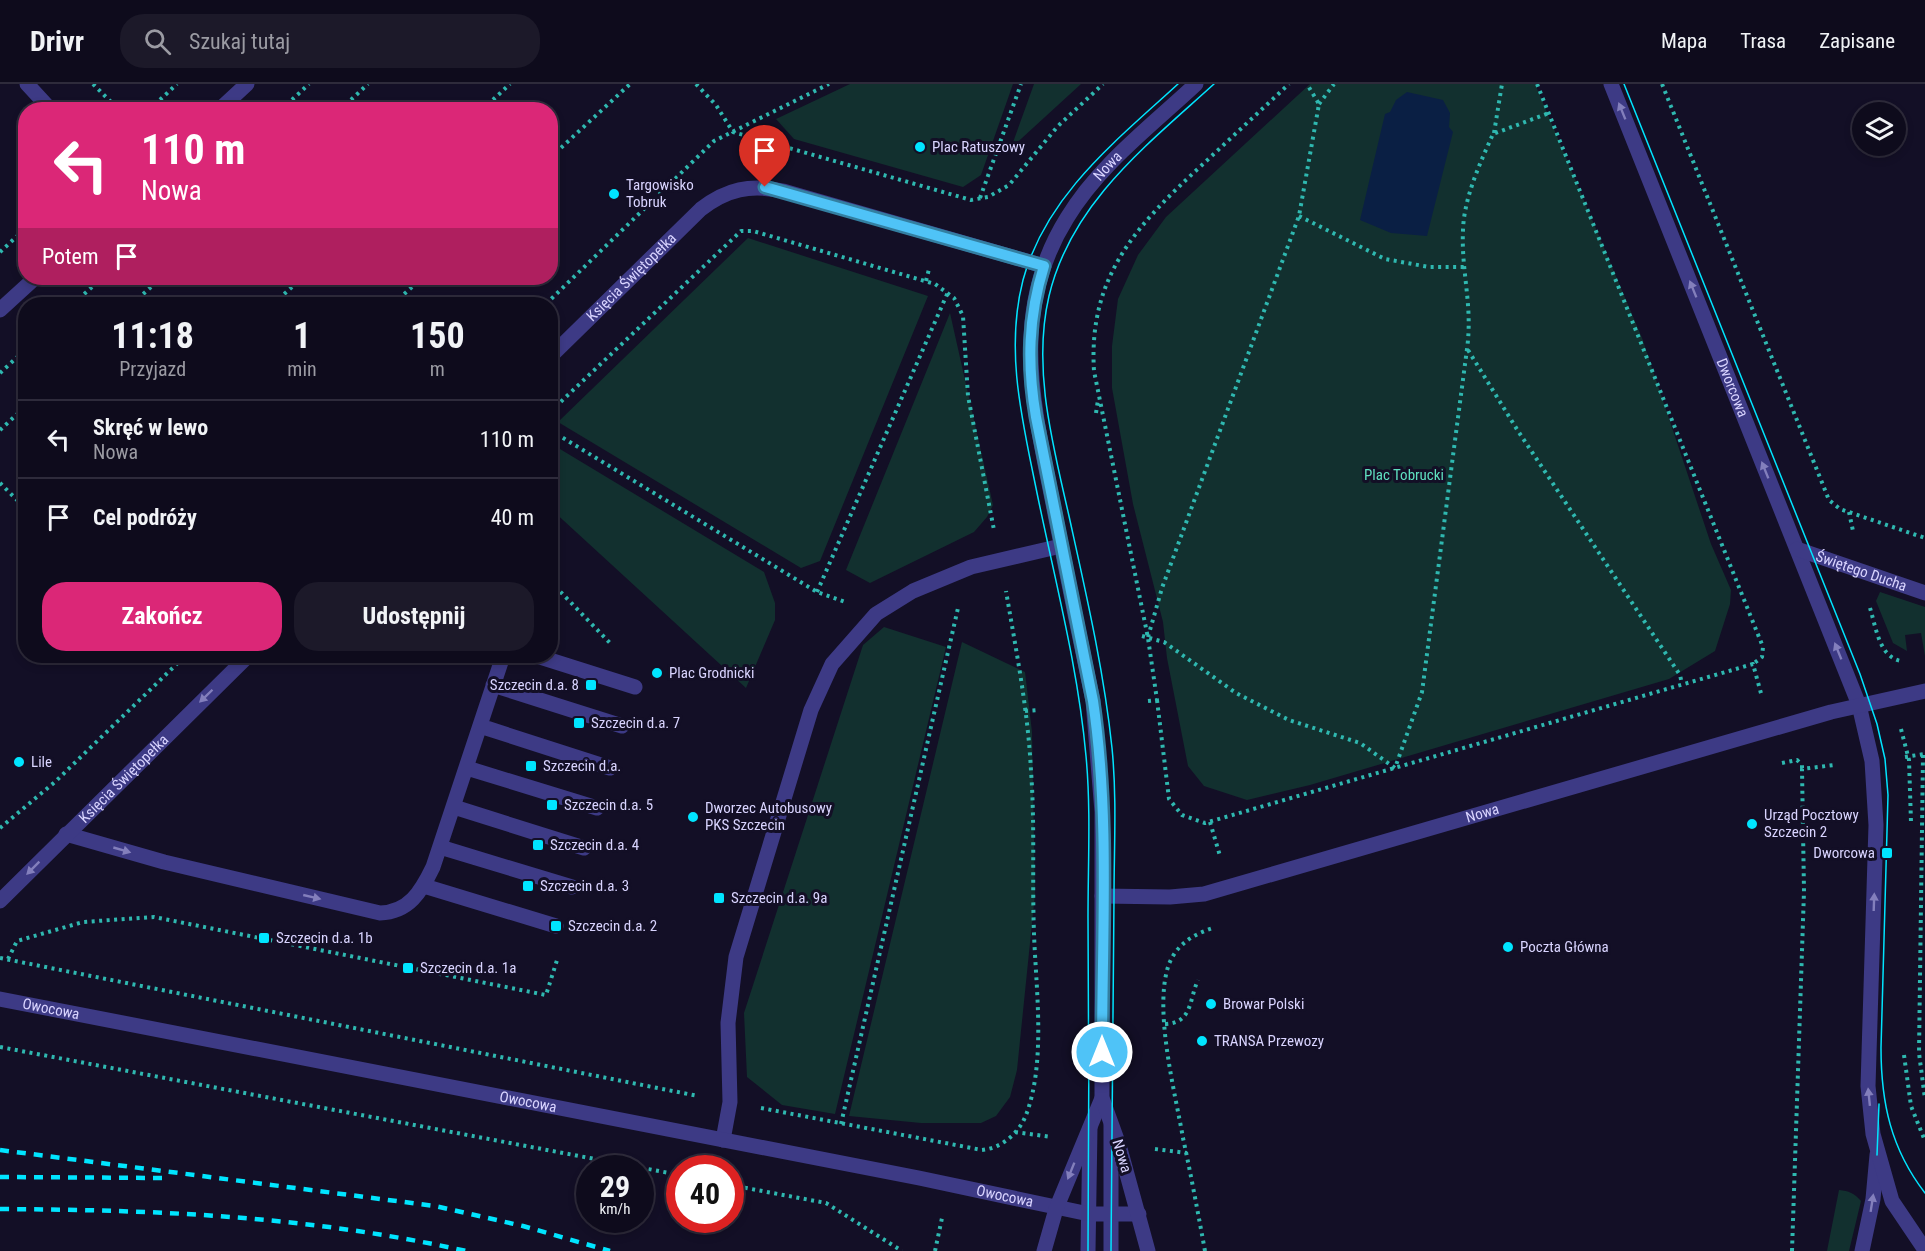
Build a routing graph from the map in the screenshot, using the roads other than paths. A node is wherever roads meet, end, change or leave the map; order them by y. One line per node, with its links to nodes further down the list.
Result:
1 (27, 84): 5 (street)
2 (247, 84): 6 (street)
3 (1196, 84): 7 (street, Nowa)
4 (1611, 84): 12 (street, Dworcowa, one-way to 4)
5 (44, 102)
6 (228, 102)
7 (1044, 266): 10 (street, Księcia Świętopełka); 11 (street, Nowa)
8 (27, 285): 9 (street)
9 (0, 310)
10 (558, 349)
11 (1061, 546): 32 (street, Nowa); 39 (street)
12 (1797, 549): 13 (street, Świętego Ducha); 20 (street, Dworcowa, one-way to 12)
13 (1925, 593)
14 (241, 663): 27 (street, Księcia Świętopełka, one-way to 27)
15 (501, 663): 17 (street)
16 (558, 663): 18 (street)
17 (493, 686): 21 (street); 22 (street)
18 (635, 687)
19 (1925, 691): 20 (street)
20 (1859, 705): 32 (street, Nowa); 40 (street, Dworcowa, one-way to 20)
21 (480, 726): 23 (street); 24 (street)
22 (622, 726)
23 (467, 768): 25 (street); 26 (street)
24 (610, 768)
25 (453, 807): 28 (street); 29 (street)
26 (597, 808)
27 (66, 834): 30 (street, one-way to 30); 33 (street, Księcia Świętopełka, one-way to 33)
28 (440, 847): 30 (street); 31 (street)
29 (584, 848)
30 (424, 886): 34 (street)
31 (572, 887)
32 (1102, 896): 36 (street, Nowa)
33 (0, 901)
34 (556, 926)
35 (0, 999): 39 (street, Owocowa)
36 (1102, 1098): 37 (street, Nowa); 38 (street, Nowa)
37 (1111, 1123): 43 (street); 44 (street, Nowa)
38 (1090, 1126): 41 (street, Nowa, one-way to 41); 42 (street)
39 (723, 1140): 41 (street, Owocowa)
40 (1877, 1155): 45 (street, Dworcowa); 50 (street, one-way to 40)
41 (1056, 1209): 42 (street); 46 (street, Nowa)
42 (1089, 1214): 43 (street); 47 (street)
43 (1111, 1214): 44 (street); 48 (street)
44 (1139, 1214): 49 (street, Nowa)
45 (1925, 1250)
46 (1044, 1251)
47 (1088, 1251)
48 (1110, 1251)
49 (1148, 1251)
50 (1862, 1251)

